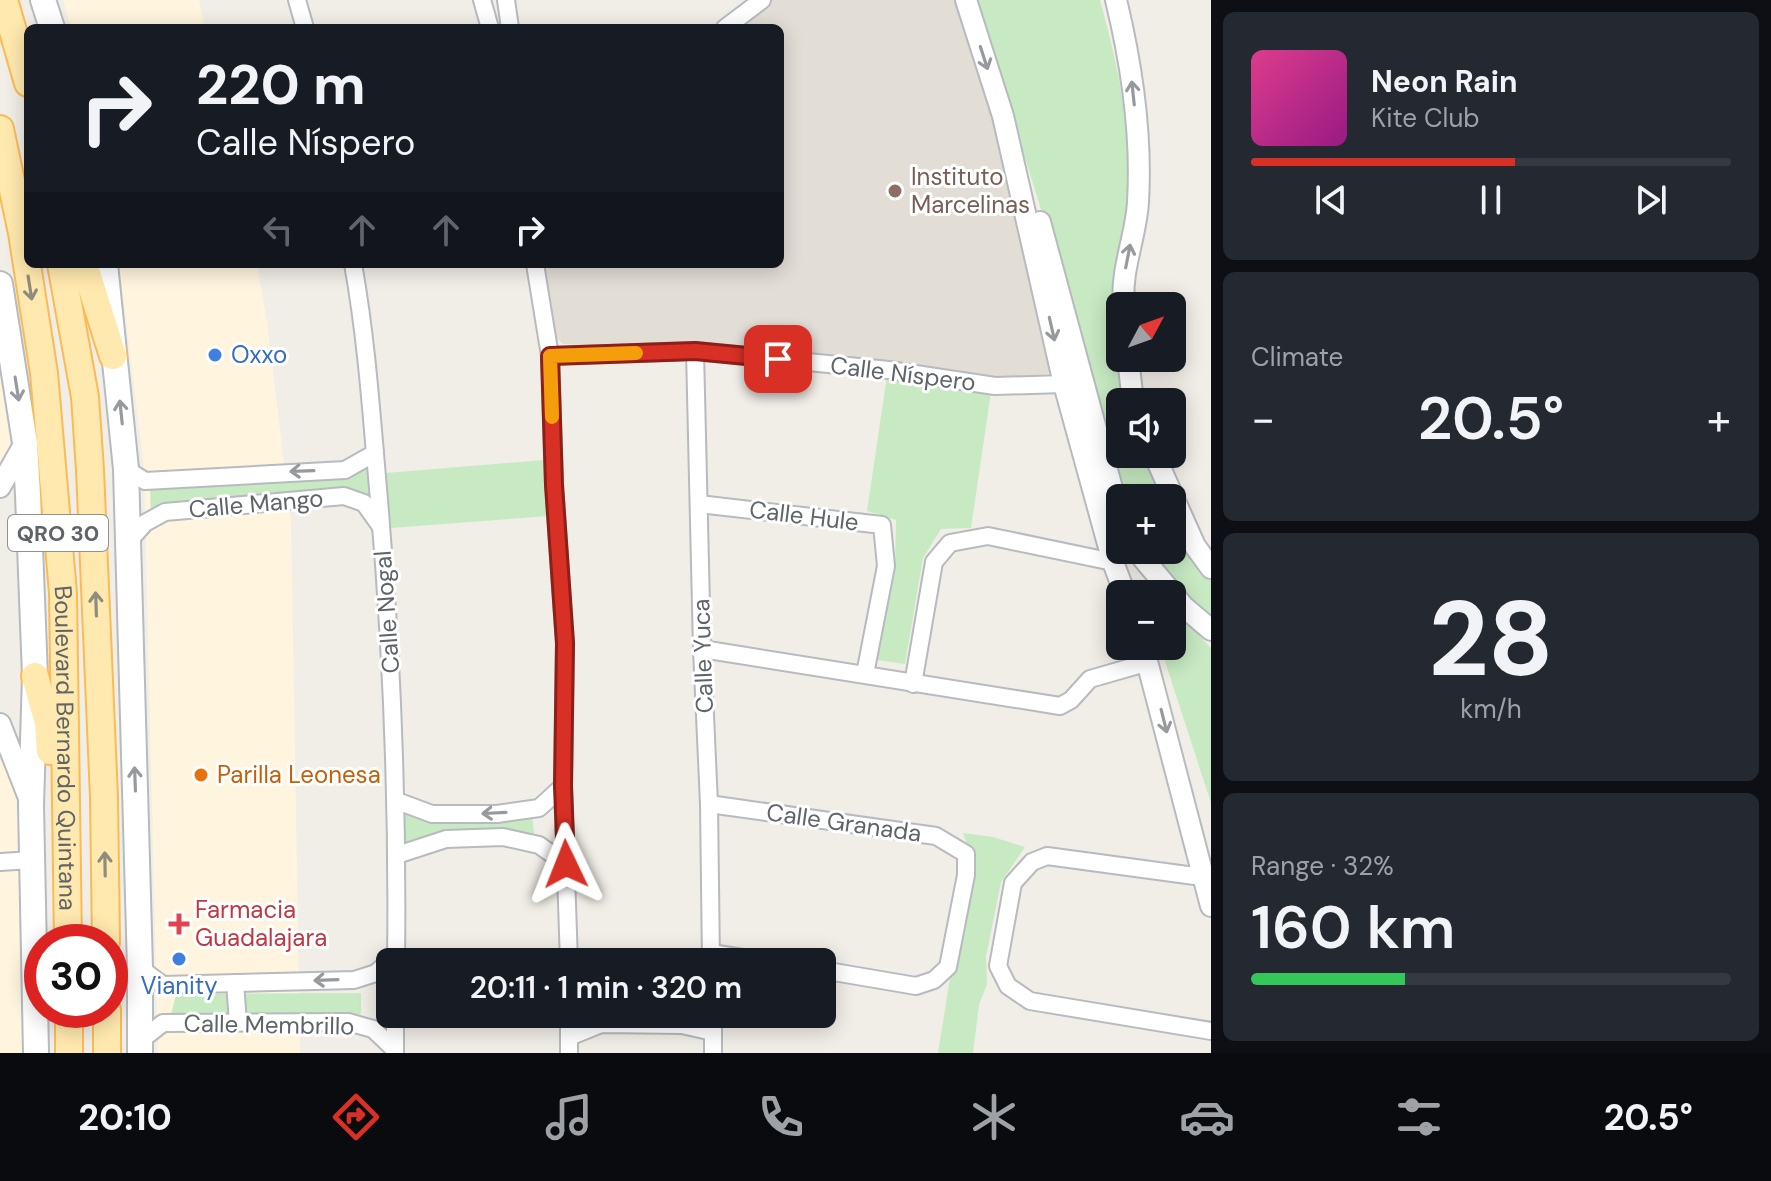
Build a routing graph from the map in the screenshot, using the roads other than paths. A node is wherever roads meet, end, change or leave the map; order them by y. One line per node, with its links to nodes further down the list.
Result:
1 (4, 0): 14 (main road)
2 (43, 0): 9 (main road)
3 (297, 0): 10 (street)
4 (482, 0): 11 (street)
5 (506, 0): 12 (street)
6 (762, 0): 13 (street)
7 (966, 0): 15 (street, one-way to 15)
8 (1116, 0): 25 (street, one-way to 8)
9 (51, 24)
10 (304, 24)
11 (489, 24)
12 (509, 24)
13 (730, 24)
14 (24, 68)
15 (1003, 116): 29 (street, one-way to 29); 35 (street)
16 (0, 129): 17 (main road, Boulevard Bernardo Quintana / QRO 30, one-way to 17)
17 (24, 246)
18 (28, 268): 58 (main road, Boulevard Bernardo Quintana / QRO 30, one-way to 58)
19 (62, 268): 66 (main road, Boulevard Bernardo Quintana / QRO 30, one-way to 19)
20 (85, 268): 27 (main road)
21 (105, 268): 27 (main road)
22 (353, 268): 31 (street, Calle Nogal)
23 (536, 268): 28 (street)
24 (0, 284): 30 (main road, Boulevard Bernardo Quintana, one-way to 30)
25 (1122, 292)
26 (695, 351): 28 (street, Calle Níspero); 29 (street, Calle Níspero); 38 (street, Calle Yuca)
27 (113, 356): 33 (main road, one-way to 27)
28 (550, 356): 54 (street)
29 (1064, 384): 40 (street)
30 (25, 443): 36 (street); 51 (main road, Boulevard Bernardo Quintana)
31 (375, 453): 34 (street, Calle Mango, one-way to 34); 39 (street, Calle Nogal)
32 (1161, 468): 42 (street)
33 (126, 469): 34 (street, Calle Mango); 41 (main road)
34 (254, 473): 37 (street)
35 (1111, 484)
36 (0, 487)
37 (257, 504): 39 (street, Calle Mango); 41 (street, Calle Mango)
38 (699, 504): 47 (street, Calle Yuca); 50 (street, Calle Hule)
39 (381, 527): 55 (street, Calle Nogal)
40 (1106, 537)
41 (128, 542): 70 (main road, one-way to 41)
42 (1203, 550): 45 (street)
43 (1106, 561): 52 (street)
44 (1148, 564): 46 (street)
45 (1211, 568)
46 (1211, 630)
47 (702, 649): 50 (street); 56 (street, Calle Yuca)
48 (1133, 660): 52 (street)
49 (1148, 660): 63 (street, one-way to 63)
50 (865, 674): 52 (street)
51 (35, 676): 57 (main road, Boulevard Bernardo Quintana); 58 (main road)
52 (913, 684)
53 (0, 724): 57 (street)
54 (563, 786): 55 (street, one-way to 55); 62 (street)
55 (397, 801): 59 (street, Calle Nogal)
56 (709, 804): 69 (street, Calle Yuca); 71 (street, Calle Granada)
57 (31, 805): 60 (main road, Boulevard Bernardo Quintana)
58 (66, 846): 65 (main road, Boulevard Bernardo Quintana / QRO 30)
59 (397, 855): 62 (street); 67 (street, Calle Nogal)
60 (33, 860): 61 (street); 84 (main road, Boulevard Bernardo Quintana)
61 (0, 862)
62 (566, 864): 68 (street)
63 (1202, 877): 64 (street); 79 (street)
64 (1211, 906)
65 (68, 924)
66 (106, 924)
67 (396, 948)
68 (569, 948)
69 (711, 948)
70 (140, 968): 73 (street, Calle Membrillo); 82 (main road)
71 (836, 972)
72 (376, 973): 73 (street, Calle Membrillo, one-way to 73)
73 (235, 983): 74 (street)
74 (238, 1022): 82 (street, Calle Membrillo); 83 (street, Calle Membrillo)
75 (69, 1028): 85 (main road)
76 (107, 1028): 86 (main road)
77 (395, 1028): 83 (street)
78 (713, 1028): 80 (street)
79 (1211, 1031)
80 (713, 1032): 81 (street); 87 (street)
81 (569, 1045)
82 (140, 1047)
83 (395, 1051)
84 (36, 1053)
85 (69, 1053)
86 (107, 1053)
87 (713, 1053)

